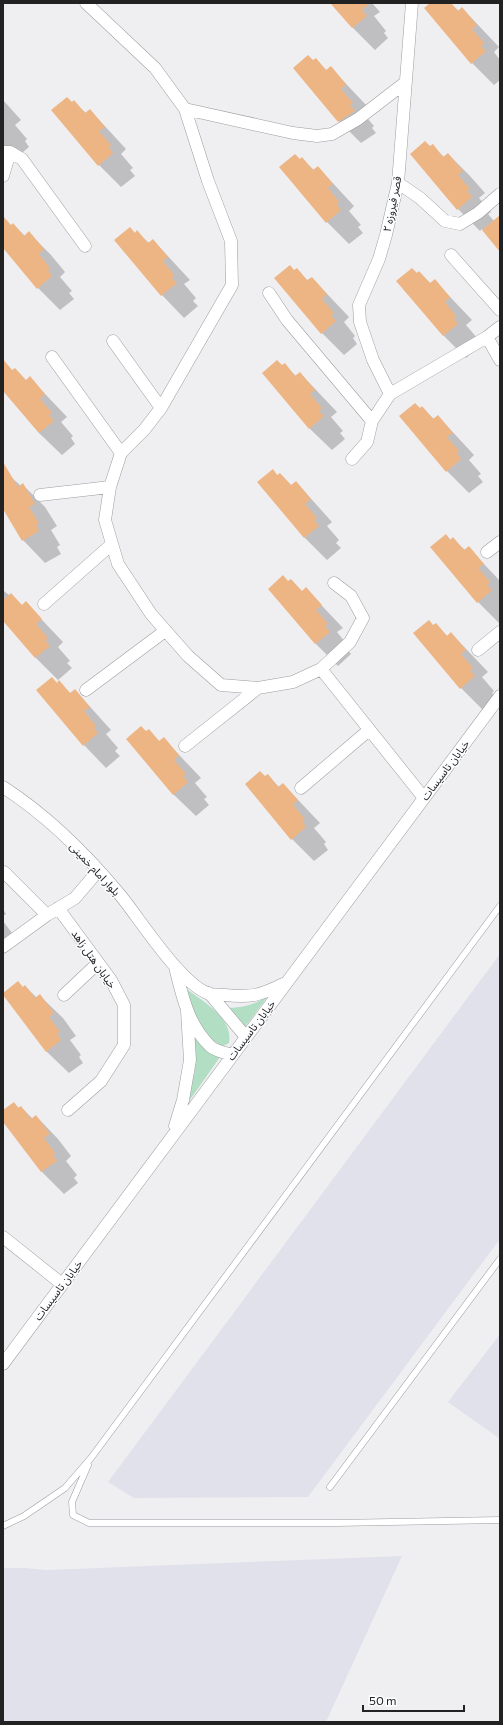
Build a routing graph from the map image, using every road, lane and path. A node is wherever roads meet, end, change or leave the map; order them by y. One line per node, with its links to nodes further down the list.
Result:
1 (86, 3): 4 (street)
2 (412, 3): 3 (street, قصر فیروزه ۲)
3 (406, 82): 4 (street); 7 (street, قصر فیروزه ۲)
4 (185, 109): 19 (street)
5 (7, 152): 6 (street); 9 (street)
6 (3, 176)
7 (398, 183): 8 (street); 18 (street, قصر فیروزه ۲)
8 (500, 194)
9 (84, 246)
10 (451, 255): 12 (street)
11 (269, 293): 20 (street)
12 (500, 310)
13 (500, 327): 14 (street)
14 (487, 337): 17 (street); 18 (street)
15 (113, 341): 19 (street)
16 (52, 357): 21 (street)
17 (500, 360)
18 (390, 394): 20 (street)
19 (161, 408): 21 (street)
20 (372, 422): 22 (street)
21 (121, 453): 23 (street)
22 (352, 459)
23 (110, 487): 24 (street); 26 (street)
24 (40, 495)
25 (500, 542): 27 (street)
26 (112, 544): 29 (street); 30 (street)
27 (487, 552)
28 (334, 583): 33 (street)
29 (44, 604)
30 (166, 631): 34 (street); 35 (street)
31 (500, 632): 32 (street)
32 (478, 650)
33 (321, 670): 34 (street); 37 (street)
34 (258, 688): 38 (street)
35 (86, 690)
36 (500, 696): 41 (street, خیابان تاسیسات)
37 (369, 730): 40 (street); 41 (street)
38 (185, 746)
39 (3, 787): 42 (street, بلوار امام خمینی)
40 (301, 788)
41 (424, 798): 50 (street, خیابان تاسیسات)
42 (98, 870): 45 (street); 49 (street, بلوار امام خمینی)
43 (4, 872): 46 (street)
44 (500, 906): 62 (lane)
45 (58, 908): 46 (street); 48 (street, خیابان هتل زاهد)
46 (47, 915): 47 (street)
47 (3, 947)
48 (98, 963): 52 (street); 56 (street, خیابان هتل زاهد)
49 (174, 964): 51 (street, بلوار امام خمینی); 53 (street)
50 (287, 982): 51 (street); 54 (street, خیابان تاسیسات)
51 (209, 993): 54 (street)
52 (64, 995)
53 (187, 1011): 55 (street); 57 (street)
54 (246, 1037): 55 (street, خیابان تاسیسات)
55 (232, 1055): 57 (street, خیابان تاسیسات)
56 (68, 1110)
57 (167, 1143): 60 (street, خیابان تاسیسات)
58 (3, 1237): 60 (street)
59 (500, 1259): 63 (lane)
60 (62, 1284): 61 (street, خیابان تاسیسات)
61 (3, 1364)
62 (91, 1458): 64 (lane); 65 (lane)
63 (330, 1487)
64 (500, 1520)
65 (3, 1526)

